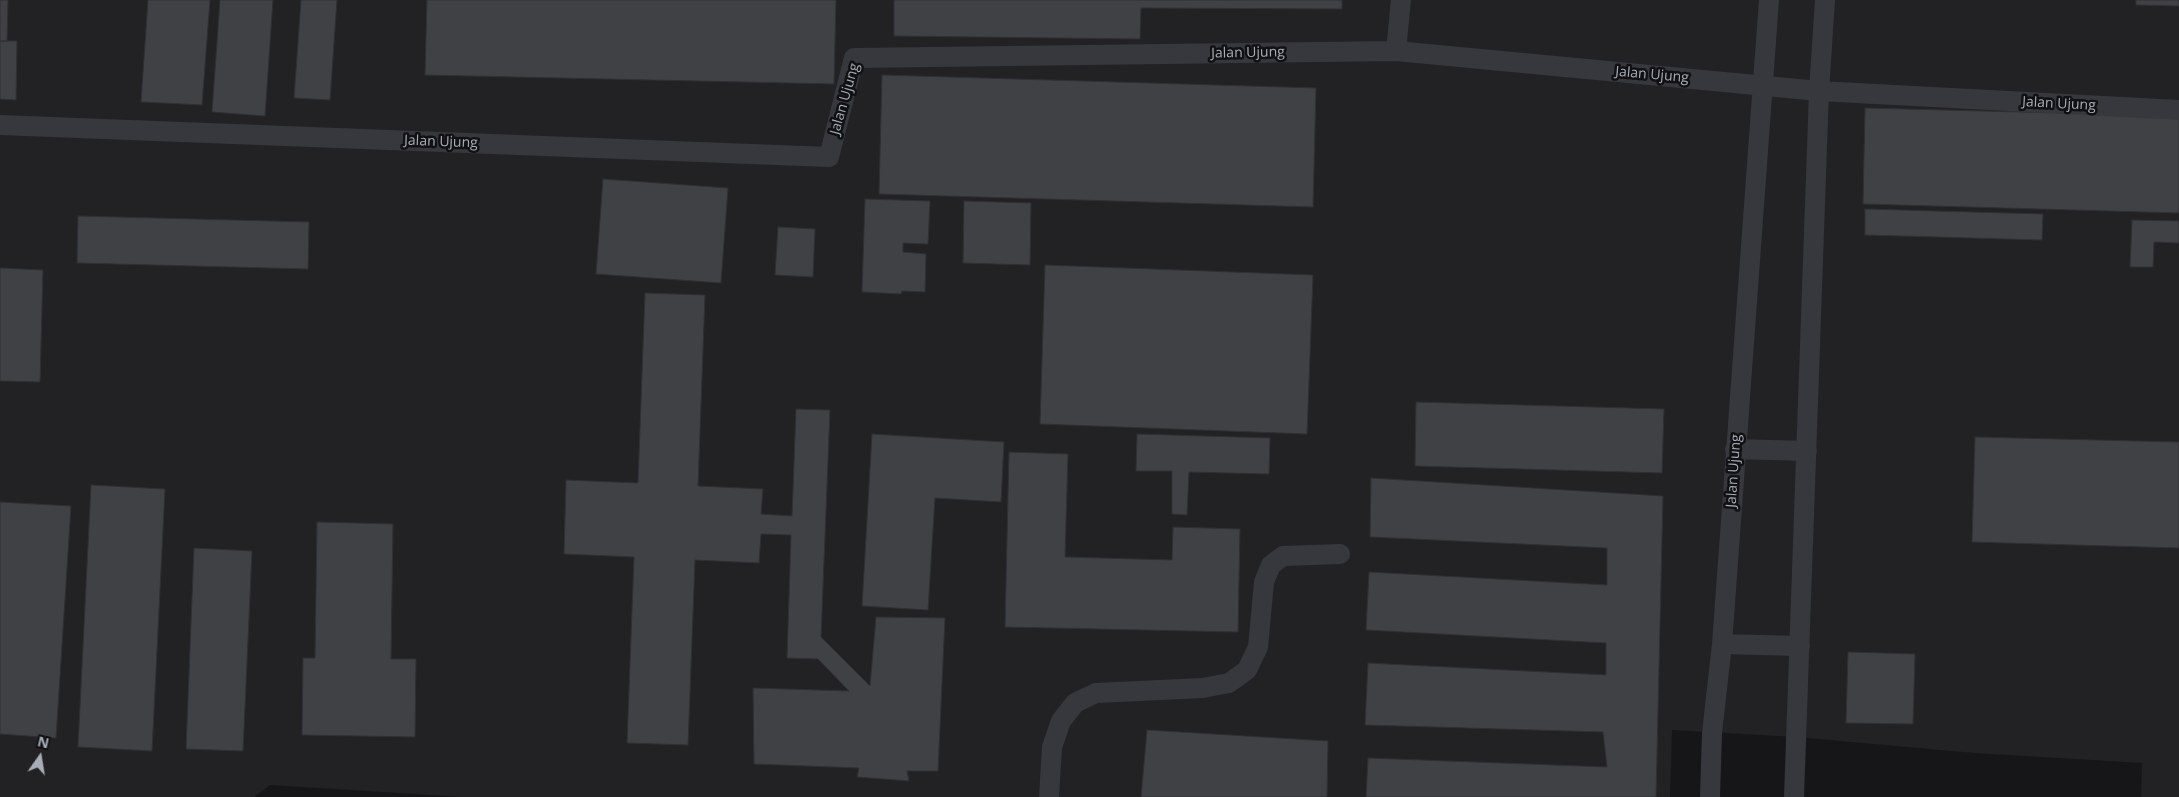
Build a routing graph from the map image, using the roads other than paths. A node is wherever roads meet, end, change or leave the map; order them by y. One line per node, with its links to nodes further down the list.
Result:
1 (1401, 0): 4 (lane)
2 (1769, 0): 5 (lane, Jalan Ujung)
3 (1825, 0): 6 (lane)
4 (1396, 51): 5 (lane, Jalan Ujung); 8 (lane, Jalan Ujung)
5 (1763, 86): 6 (lane, Jalan Ujung); 9 (lane, Jalan Ujung)
6 (1819, 91): 7 (lane, Jalan Ujung); 10 (lane)
7 (2179, 110)
8 (0, 125)
9 (1735, 450): 10 (lane); 12 (lane, Jalan Ujung)
10 (1807, 451): 13 (lane)
11 (1340, 554): 14 (lane)
12 (1722, 644): 13 (lane); 15 (lane, Jalan Ujung)
13 (1800, 646): 16 (lane)
14 (1049, 797)
15 (1710, 797)
16 (1794, 797)

